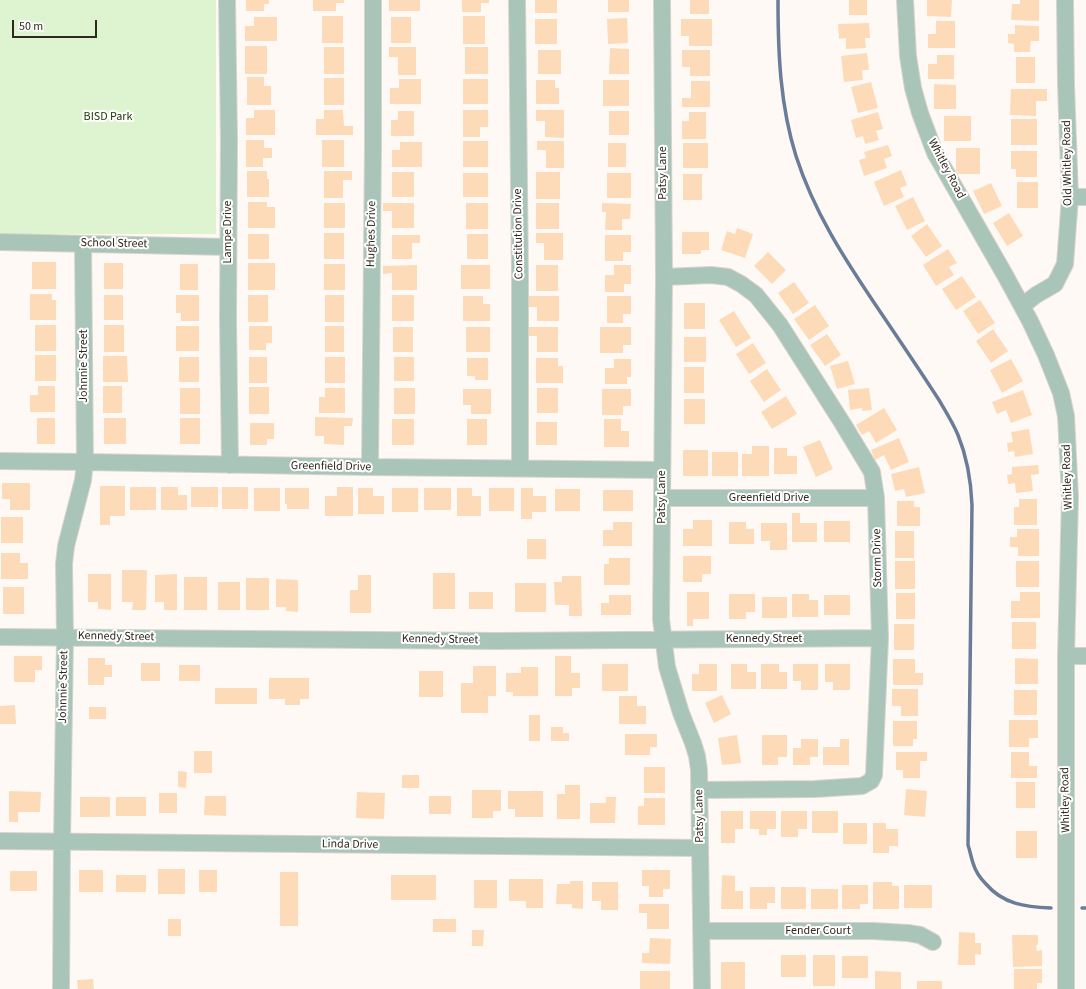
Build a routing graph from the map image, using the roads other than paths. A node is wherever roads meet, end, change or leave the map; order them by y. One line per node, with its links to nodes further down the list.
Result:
1 (227, 0): 11 (street, Lampe Drive)
2 (373, 0): 17 (street, Hughes Drive)
3 (517, 0): 18 (street, Constitution Drive)
4 (662, 0): 12 (street, Patsy Lane)
5 (905, 0): 13 (street, Whitley Road)
6 (1065, 0): 7 (street, Old Whitley Road)
7 (1070, 197): 8 (street); 13 (street, Old Whitley Road)
8 (1086, 197)
9 (0, 242): 10 (street, School Street)
10 (83, 244): 11 (street, School Street); 15 (street, Johnnie Street)
11 (228, 247): 16 (street, Lampe Drive)
12 (664, 277): 19 (street, Patsy Lane); 21 (street, Storm Drive)
13 (1022, 306): 26 (street, Whitley Road)
14 (0, 461): 15 (street, Greenfield Drive)
15 (85, 462): 16 (street, Greenfield Drive); 23 (street, Johnnie Street)
16 (230, 465): 17 (street, Greenfield Drive)
17 (370, 467): 18 (street, Greenfield Drive)
18 (520, 468): 19 (street, Greenfield Drive)
19 (662, 470): 20 (street, Patsy Lane)
20 (662, 498): 21 (street, Greenfield Drive); 25 (street, Patsy Lane)
21 (876, 498): 24 (street, Storm Drive)
22 (0, 637): 23 (street, Kennedy Street)
23 (65, 637): 25 (street, Kennedy Street); 30 (street, Johnnie Street)
24 (880, 638): 25 (street, Kennedy Street); 28 (street, Storm Drive)
25 (664, 640): 28 (street, Patsy Lane)
26 (1066, 656): 27 (street); 36 (street, Whitley Road)
27 (1086, 656)
28 (699, 790): 31 (street, Patsy Lane)
29 (0, 841): 30 (street, Linda Drive)
30 (62, 842): 31 (street, Linda Drive); 34 (street, Johnnie Street)
31 (700, 848): 32 (street, Patsy Lane)
32 (701, 931): 33 (street, Fender Court); 35 (street, Patsy Lane)
33 (933, 942)
34 (61, 989)
35 (702, 989)
36 (1066, 989)

